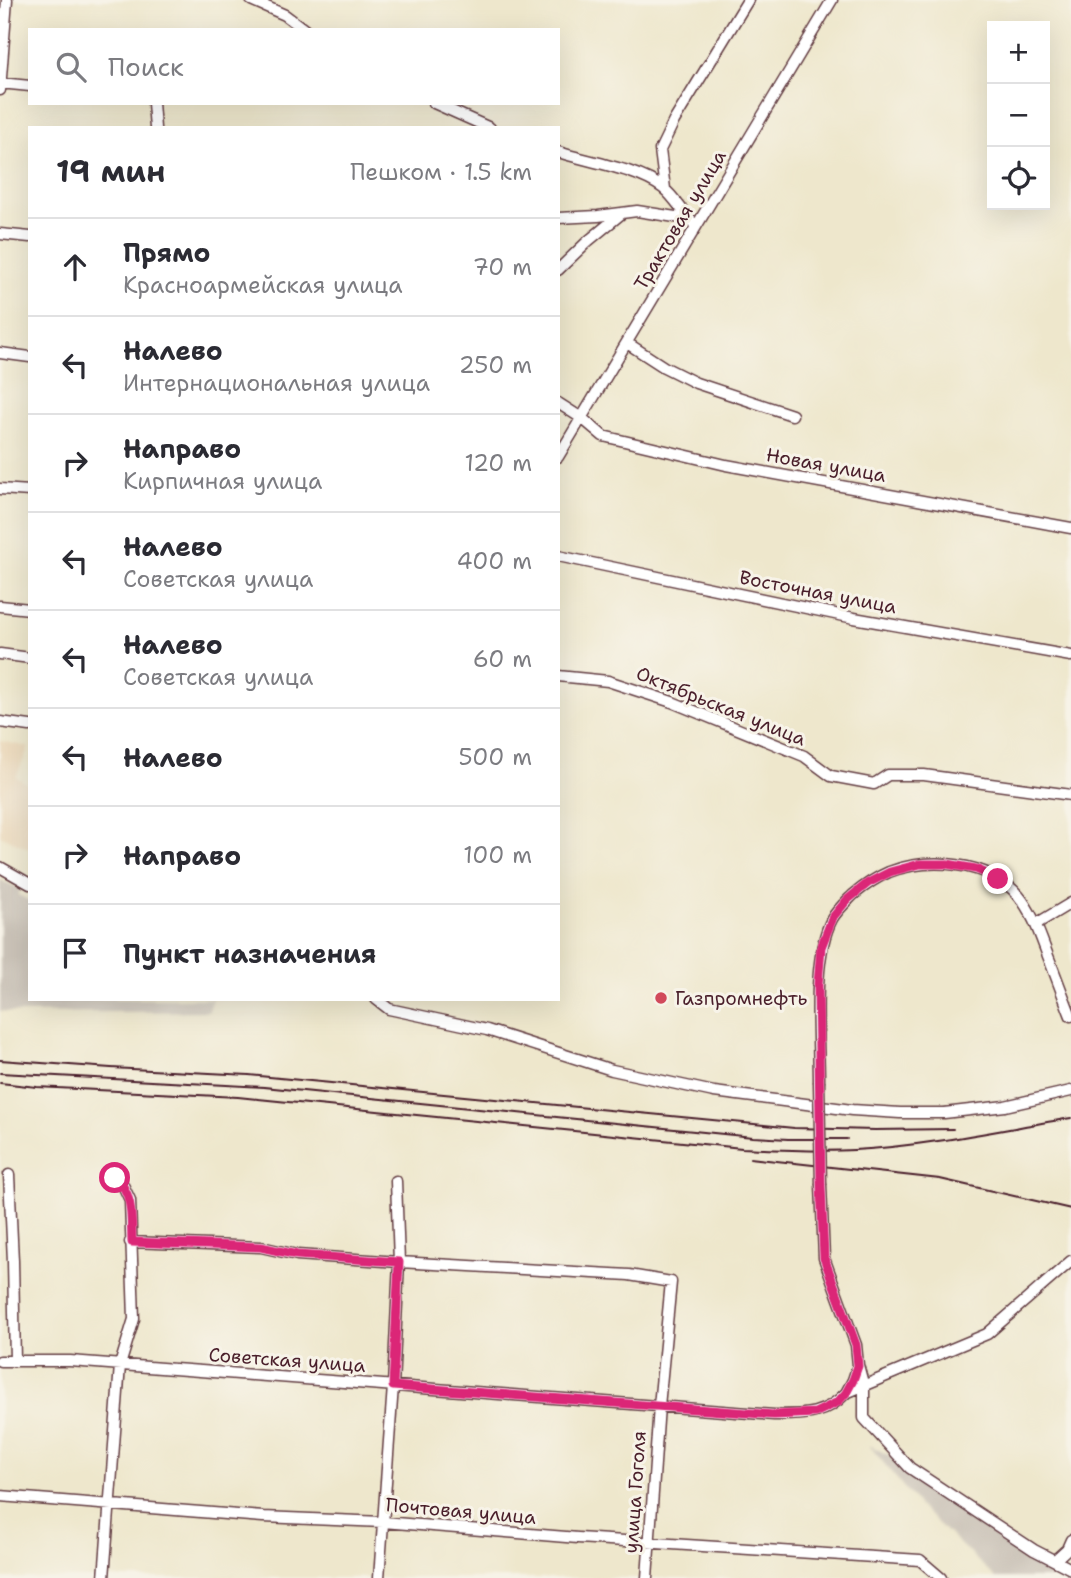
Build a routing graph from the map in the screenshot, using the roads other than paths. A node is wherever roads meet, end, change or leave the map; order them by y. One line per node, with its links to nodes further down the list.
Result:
1 (7, 0): 6 (street)
2 (251, 0): 5 (street)
3 (748, 0): 13 (street)
4 (832, 0): 16 (street, Трактовая улица)
5 (301, 28)
6 (0, 85): 7 (street)
7 (28, 86)
8 (153, 105): 10 (street)
9 (438, 105): 11 (street)
10 (155, 126)
11 (486, 126)
12 (560, 153): 13 (street)
13 (664, 189): 16 (street)
14 (621, 214): 15 (street); 16 (street); 19 (street)
15 (560, 218)
16 (692, 222): 20 (street, Трактовая улица)
17 (0, 234): 18 (street)
18 (28, 237)
19 (560, 268)
20 (627, 343): 24 (street); 25 (street, Трактовая улица)
21 (0, 353): 22 (street)
22 (28, 357)
23 (560, 404): 25 (street, Новая улица)
24 (792, 415)
25 (583, 419): 26 (street, Трактовая улица); 29 (street, Новая улица)
26 (560, 454)
27 (0, 489): 28 (street)
28 (28, 491)
29 (1071, 528)
30 (560, 556): 34 (street, Восточная улица)
31 (0, 606): 32 (street)
32 (28, 609)
33 (0, 654): 35 (street)
34 (1071, 656)
35 (28, 657)
36 (560, 676): 39 (street, Октябрьская улица)
37 (0, 722): 38 (street)
38 (28, 726)
39 (1071, 795)
40 (0, 867): 41 (street)
41 (28, 883)
42 (1071, 903): 43 (street)
43 (1036, 924): 45 (street); 56 (street, bridge)
44 (379, 1001): 46 (street)
45 (1071, 1016)
46 (1071, 1091)
47 (9, 1175): 54 (street)
48 (115, 1178): 50 (street)
49 (396, 1181): 52 (street)
50 (131, 1242): 52 (street); 55 (street)
51 (1071, 1261): 58 (street, Советская улица)
52 (399, 1262): 57 (street); 60 (street, улица Гоголя)
53 (0, 1361): 54 (street, Советская улица)
54 (15, 1361): 55 (street, Советская улица)
55 (120, 1364): 57 (street, Советская улица); 62 (street)
56 (858, 1366): 58 (street); 59 (street)
57 (393, 1386): 60 (street, Советская улица); 63 (street)
58 (864, 1387): 59 (street, Советская улица); 66 (street)
59 (846, 1393): 60 (street, Советская улица)
60 (659, 1406): 65 (street, улица Гоголя)
61 (0, 1496): 62 (street, Почтовая улица)
62 (109, 1506): 63 (street, Почтовая улица); 68 (street)
63 (383, 1522): 65 (street, Почтовая улица); 69 (street)
64 (1071, 1540): 66 (street)
65 (649, 1543): 70 (street, улица Гоголя); 71 (street, Почтовая улица)
66 (1055, 1560): 67 (street)
67 (1071, 1569)
68 (104, 1578)
69 (379, 1578)
70 (648, 1578)
71 (941, 1578)

